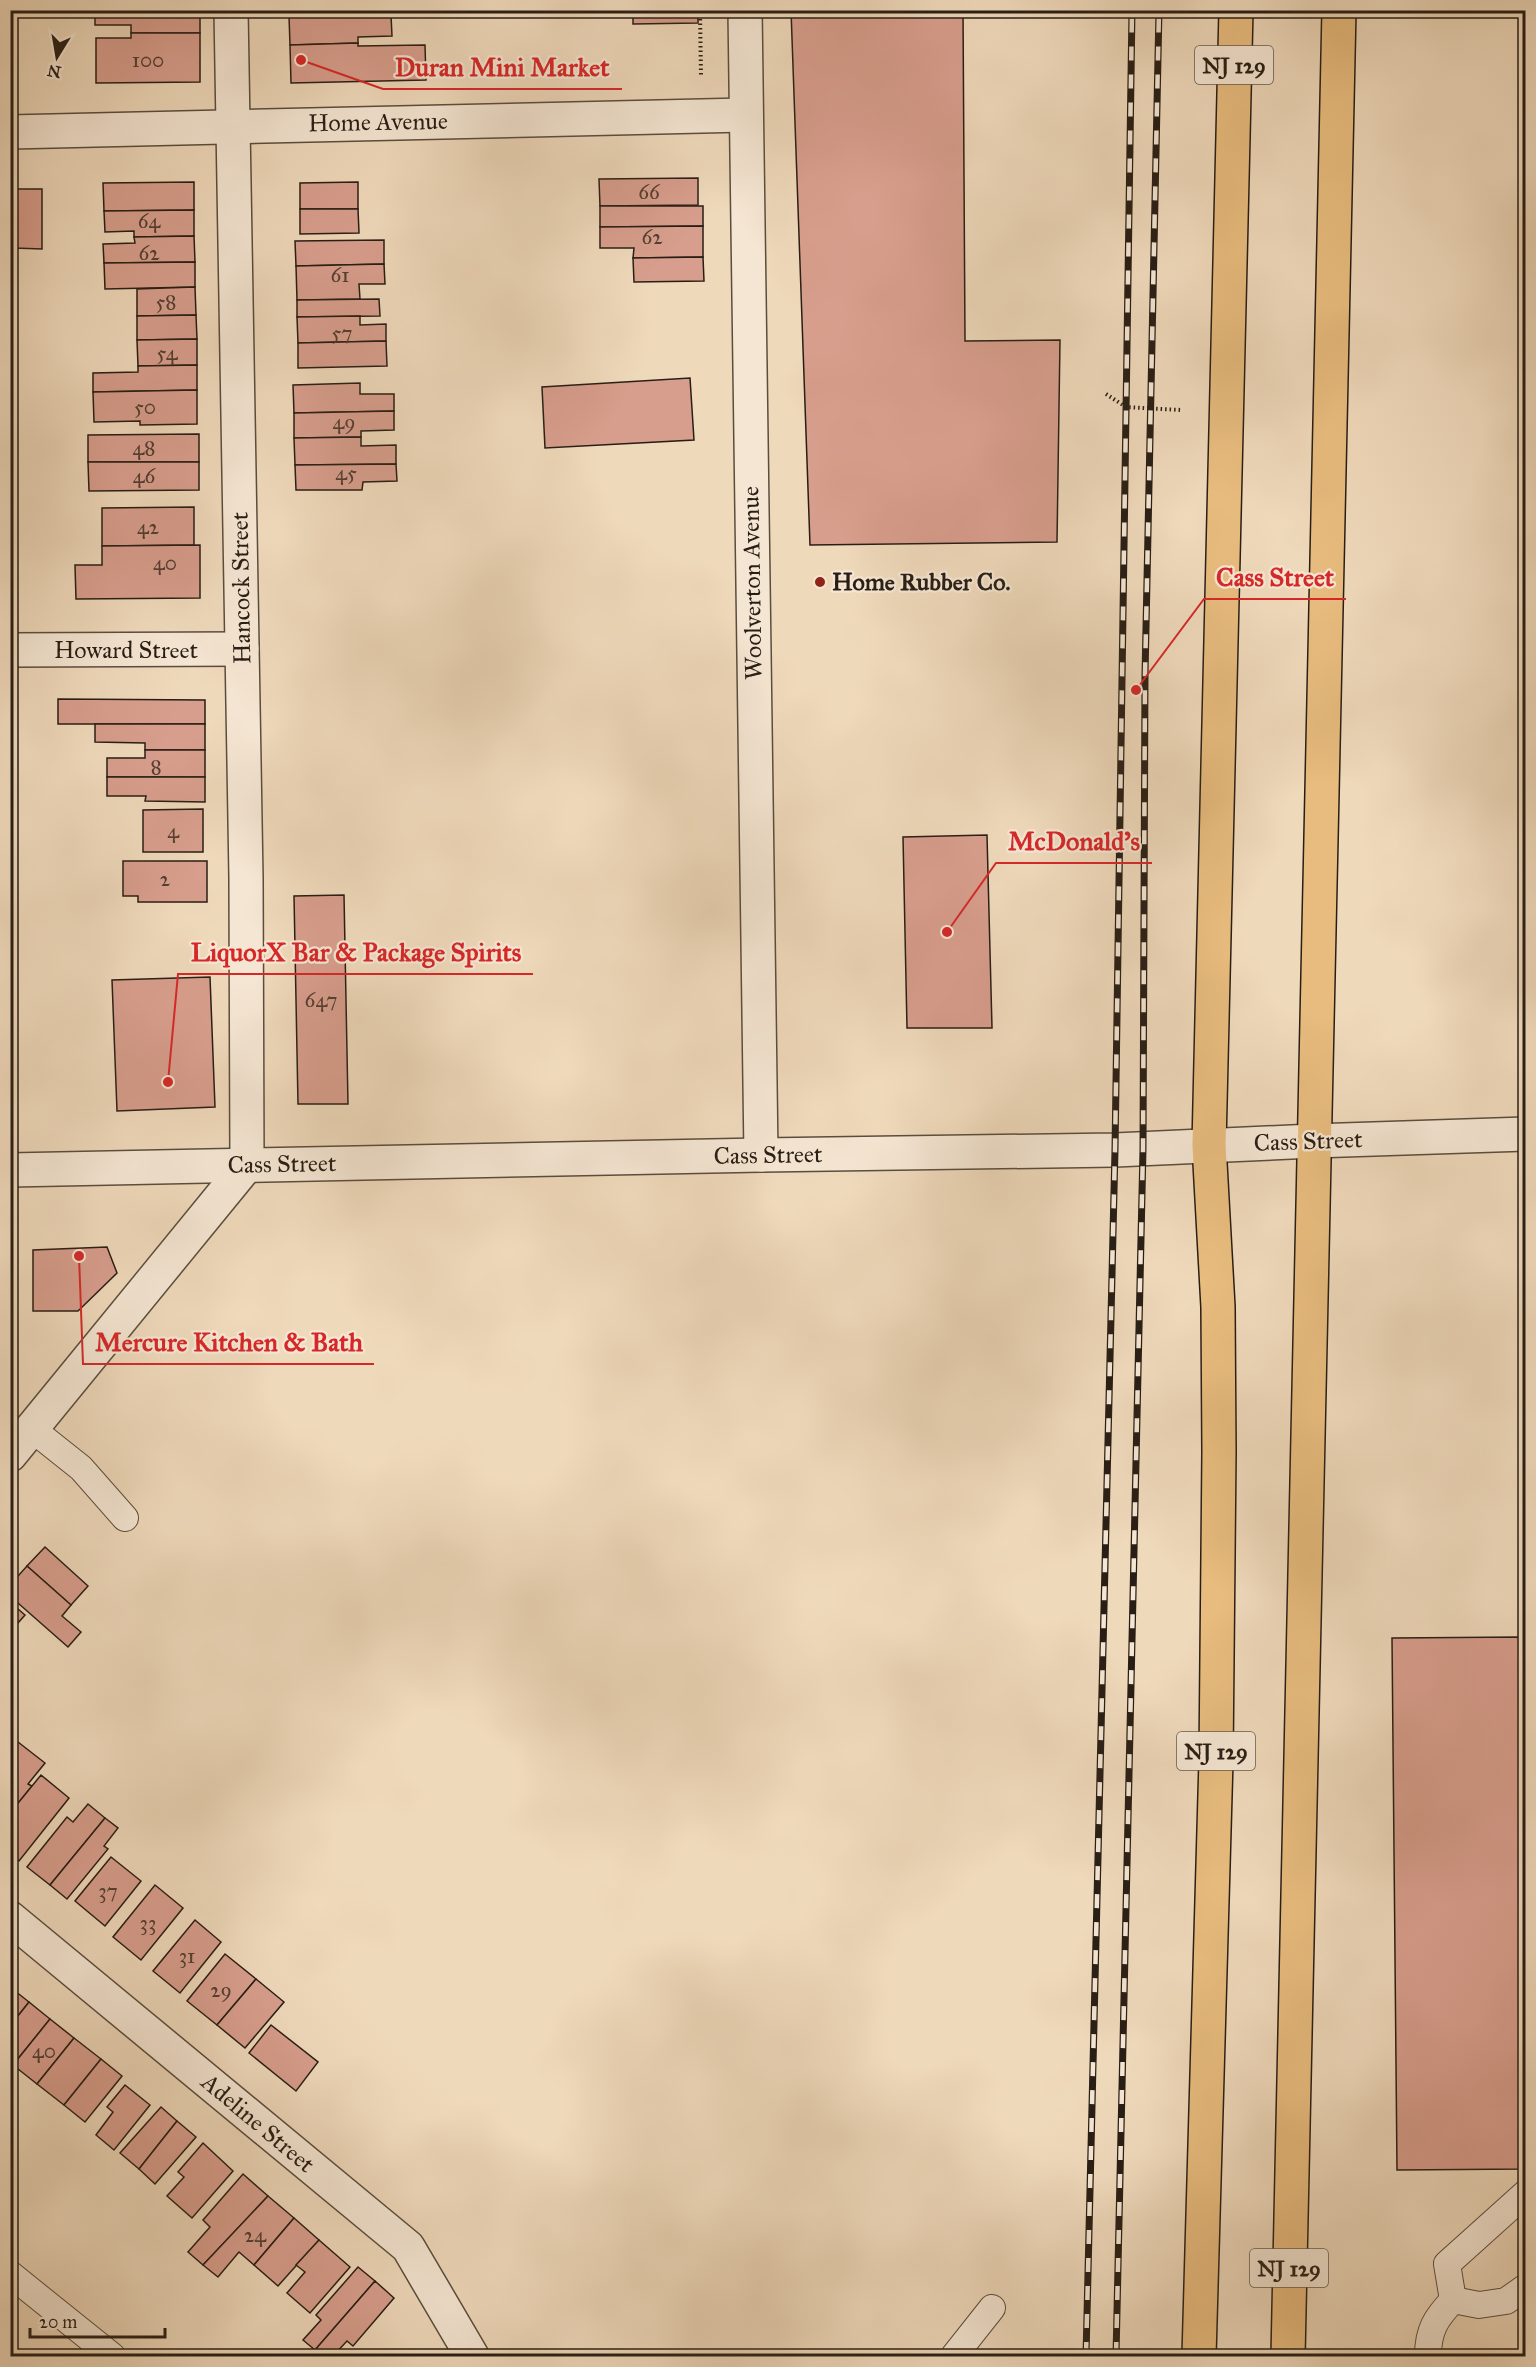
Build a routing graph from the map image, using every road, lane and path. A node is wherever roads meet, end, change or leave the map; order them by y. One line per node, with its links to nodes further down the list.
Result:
1 (231, 10): 6 (street, Hancock Street)
2 (745, 10): 5 (street, Woolverton Avenue)
3 (1236, 10): 14 (highway, NJ 129)
4 (1339, 10): 13 (highway, NJ 129)
5 (745, 115): 6 (street, Home Avenue); 15 (street, Woolverton Avenue)
6 (233, 126): 7 (street, Home Avenue); 10 (street, Hancock Street)
7 (10, 132)
8 (1106, 394): 9 (path)
9 (1181, 410)
10 (242, 649): 11 (street, Howard Street); 16 (street, Hancock Street)
11 (10, 650)
12 (1526, 1134): 13 (street, Cass Street)
13 (1313, 1141): 14 (street, Cass Street); 31 (highway, NJ 129)
14 (1209, 1145): 15 (street, Cass Street); 30 (highway, NJ 129)
15 (762, 1155): 16 (street, Cass Street)
16 (247, 1165): 17 (street, Cass Street); 18 (street)
17 (10, 1170)
18 (32, 1429): 19 (street); 20 (lane)
19 (10, 1455)
20 (125, 1518)
21 (10, 1918): 28 (street, Adeline Street)
22 (1526, 2193): 25 (lane)
23 (10, 2274): 27 (lane)
24 (1526, 2287): 25 (lane)
25 (1453, 2300): 32 (lane)
26 (992, 2308): 29 (lane)
27 (112, 2356)
28 (472, 2356)
29 (954, 2356)
30 (1199, 2356)
31 (1288, 2356)
32 (1428, 2356)

